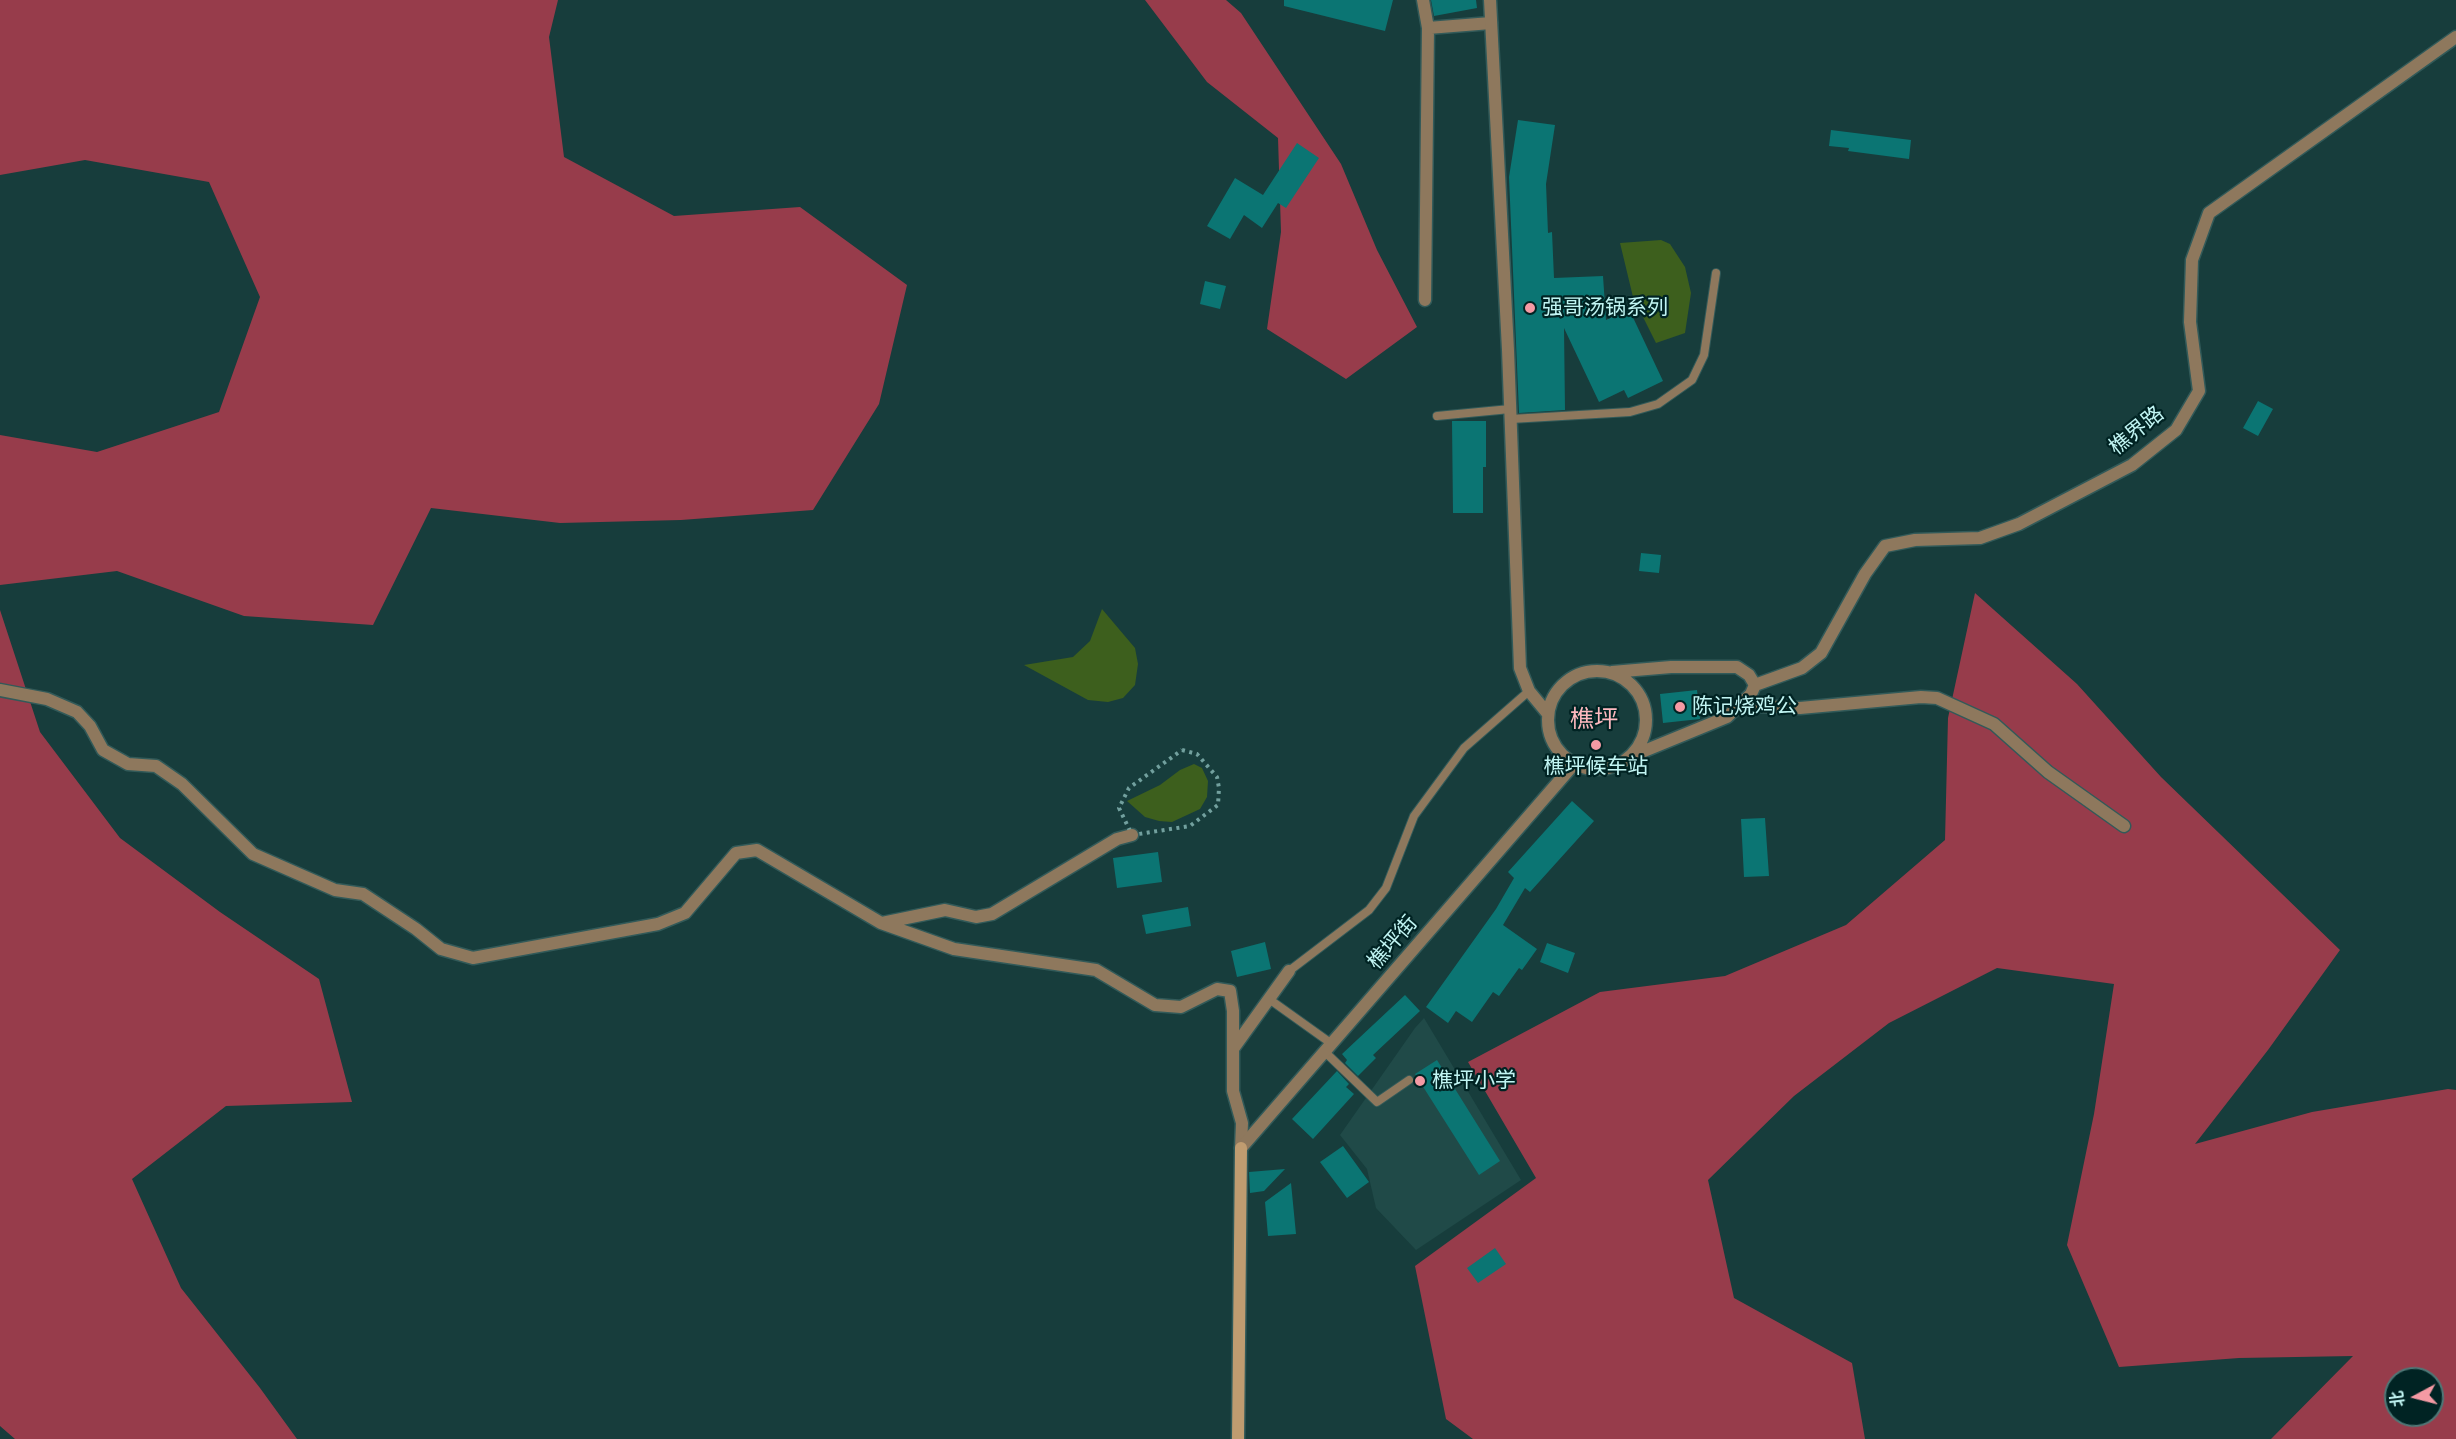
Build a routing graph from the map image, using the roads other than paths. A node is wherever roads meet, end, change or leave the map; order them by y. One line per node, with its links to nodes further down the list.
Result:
1 (1423, 0): 4 (street)
2 (1490, 0): 3 (street)
3 (1491, 23): 4 (street); 8 (street)
4 (1428, 28): 7 (street)
5 (2456, 37): 11 (street, 樵界路)
6 (1716, 273): 8 (lane)
7 (1425, 300)
8 (1510, 414): 9 (lane); 13 (street)
9 (1437, 416)
10 (1609, 672): 11 (street); 15 (street); 16 (street)
11 (1755, 685): 14 (street)
12 (0, 690): 20 (street)
13 (1529, 690): 15 (street); 21 (lane)
14 (1740, 705): 16 (street); 18 (street)
15 (1548, 714): 17 (street)
16 (1629, 757): 17 (street)
17 (1574, 764): 23 (street, 樵坪街)
18 (2124, 826)
19 (1132, 835): 20 (street)
20 (880, 923): 24 (street)
21 (1289, 971): 22 (street)
22 (1269, 999): 23 (lane); 24 (street)
23 (1328, 1048): 25 (lane); 26 (street, 樵坪街)
24 (1233, 1049): 26 (street)
25 (1409, 1080)
26 (1241, 1148): 27 (main road)
27 (1238, 1439)

